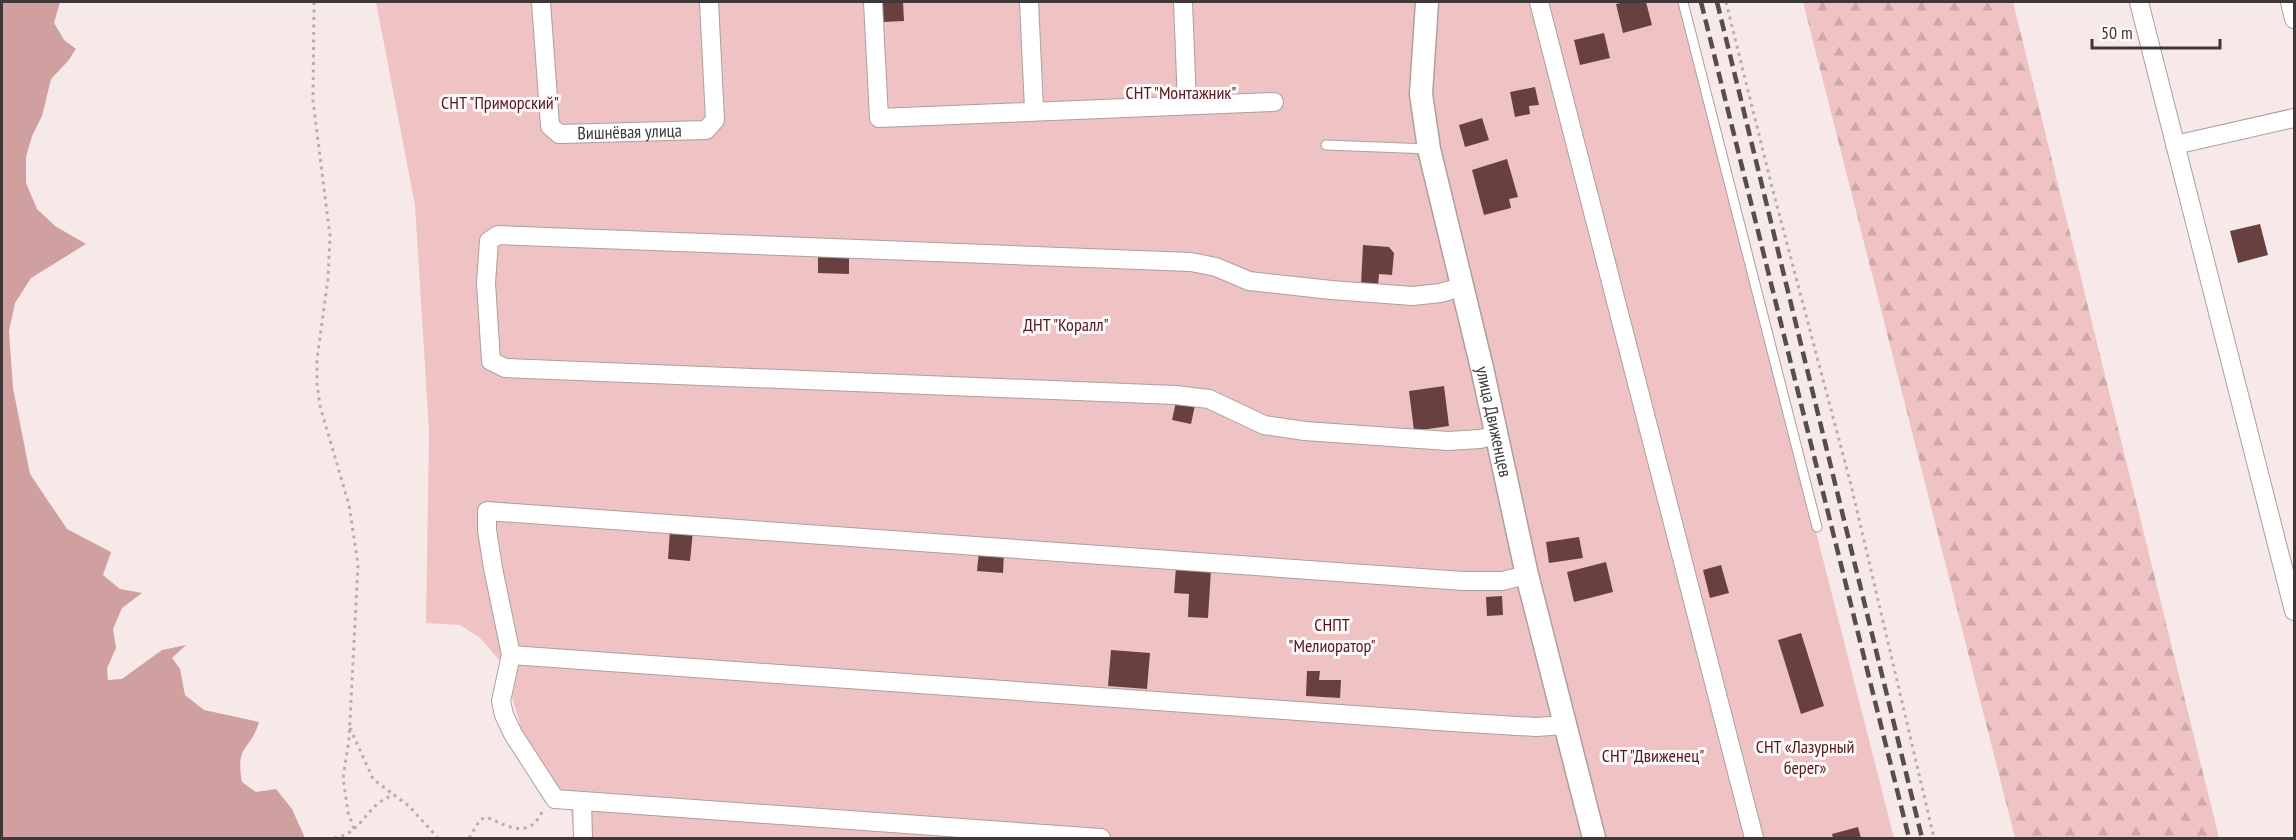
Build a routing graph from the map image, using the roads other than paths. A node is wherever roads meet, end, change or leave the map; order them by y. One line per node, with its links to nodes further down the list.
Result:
1 (541, 2): 2 (street, Вишнёвая улица)
2 (708, 2)
3 (873, 2): 14 (street)
4 (1029, 2): 14 (street)
5 (1183, 2): 13 (street)
6 (1427, 2): 18 (street, улица Движенцев)
7 (1539, 2): 30 (street)
8 (1683, 2): 21 (lane)
9 (2139, 2): 17 (street)
10 (2290, 2): 11 (street)
11 (2295, 19)
12 (1274, 102): 13 (street)
13 (1187, 104): 14 (street)
14 (1034, 109)
15 (2295, 118): 17 (street)
16 (1326, 145): 18 (lane)
17 (2175, 145): 23 (street)
18 (1429, 149): 19 (street, улица Движенцев)
19 (1462, 287): 20 (street, улица Движенцев); 20 (street)
20 (1497, 435): 22 (street, улица Движенцев)
21 (1817, 527)
22 (1527, 575): 24 (street); 25 (street, улица Движенцев)
23 (2295, 611)
24 (511, 655): 25 (street); 26 (street)
25 (1564, 725): 29 (street, улица Движенцев)
26 (582, 801): 27 (street); 28 (street)
27 (583, 838)
28 (1101, 838)
29 (1594, 838)
30 (1754, 838)

